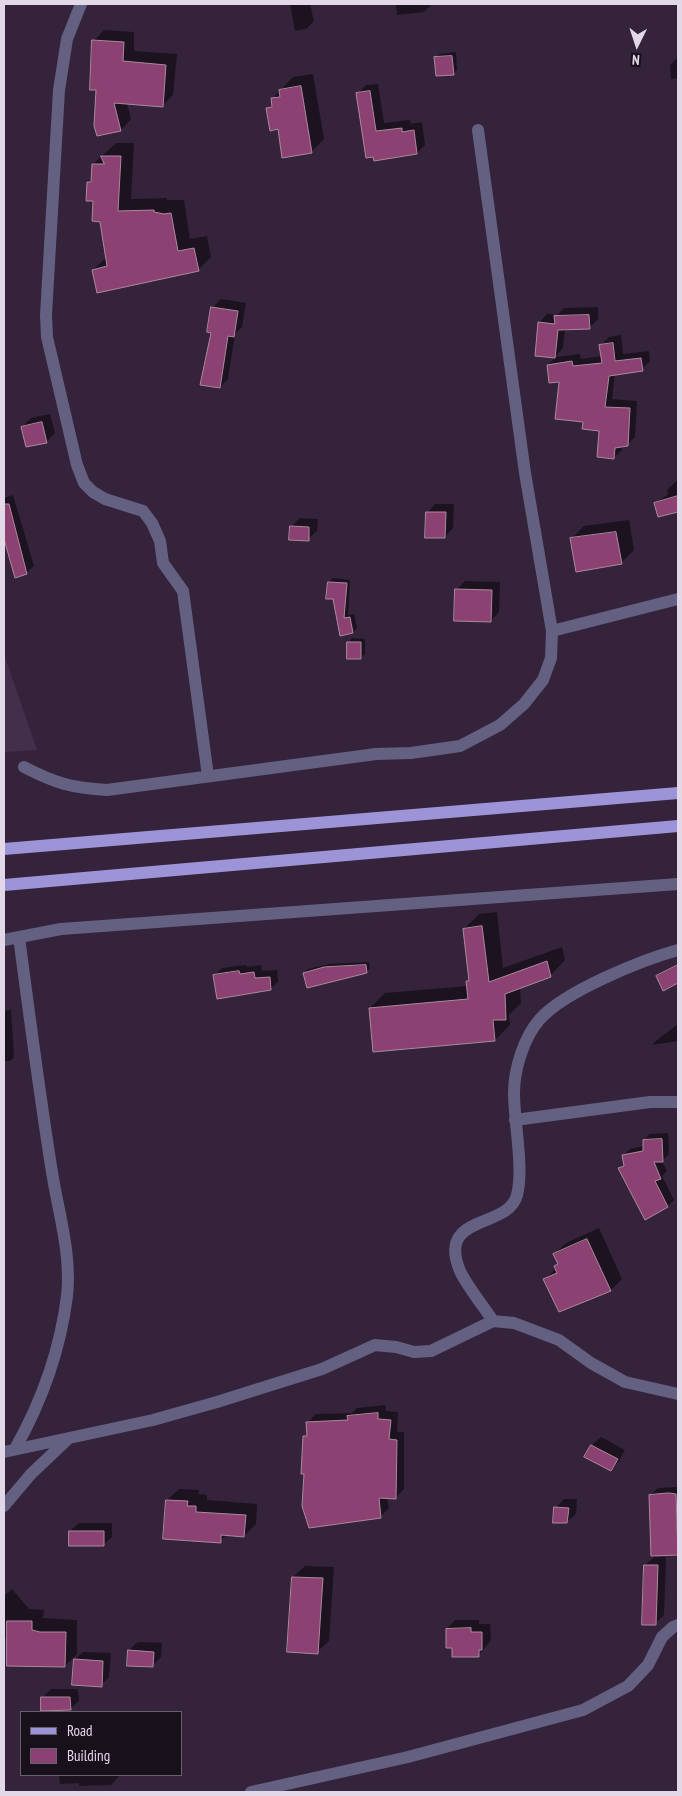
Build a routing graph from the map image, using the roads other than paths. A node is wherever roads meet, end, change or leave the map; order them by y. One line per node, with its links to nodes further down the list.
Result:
1 (81, 4): 6 (street)
2 (478, 130): 4 (street)
3 (678, 598): 4 (street)
4 (552, 631): 6 (street)
5 (24, 767): 6 (street)
6 (208, 776)
7 (678, 793): 9 (main road)
8 (678, 826): 11 (main road)
9 (4, 849)
10 (678, 884): 12 (street)
11 (4, 885)
12 (19, 937): 13 (street); 20 (street)
13 (4, 940)
14 (678, 950): 16 (street)
15 (678, 1102): 16 (street)
16 (514, 1120): 17 (street)
17 (493, 1321): 18 (street); 19 (street)
18 (678, 1394)
19 (69, 1438): 20 (street); 21 (street)
20 (10, 1450)
21 (4, 1506)
22 (678, 1625): 23 (street)
23 (302, 1786): 24 (street)
24 (251, 1792)

